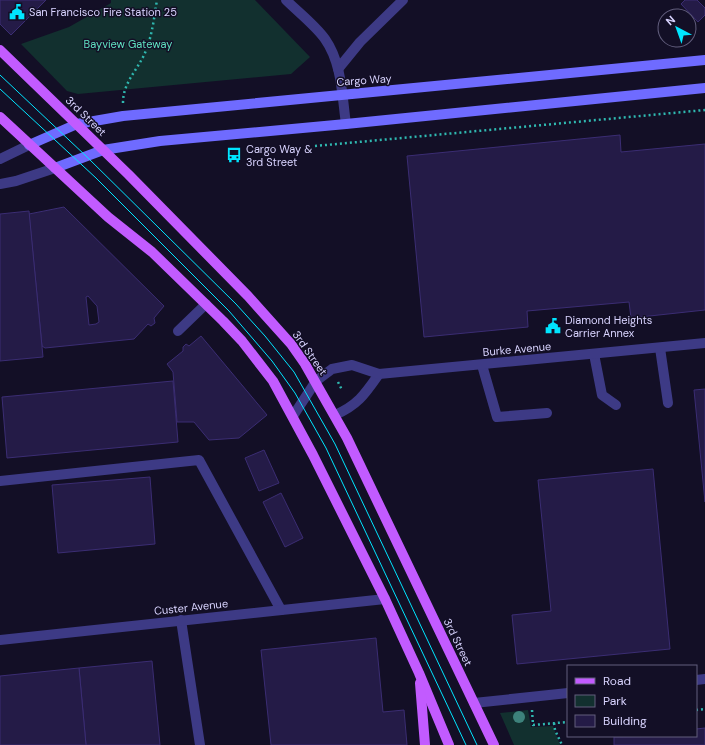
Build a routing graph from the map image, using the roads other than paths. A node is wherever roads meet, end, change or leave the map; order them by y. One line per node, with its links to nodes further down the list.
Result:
1 (286, 0): 5 (street)
2 (403, 0): 5 (street)
3 (0, 50): 9 (main road, 3rd Street)
4 (705, 60): 7 (main road, Cargo Way)
5 (338, 69): 7 (street)
6 (705, 88): 10 (main road)
7 (342, 94): 9 (main road, Cargo Way); 10 (street)
8 (0, 117): 11 (main road)
9 (76, 124): 11 (main road, Cargo Way); 12 (main road, 3rd Street)
10 (346, 124): 12 (main road)
11 (29, 145): 13 (street); 14 (main road)
12 (103, 150): 14 (main road); 23 (main road, 3rd Street)
13 (0, 159)
14 (55, 168): 15 (street); 16 (main road)
15 (0, 184)
16 (206, 304): 17 (street); 28 (main road)
17 (178, 331)
18 (705, 343): 19 (street, Burke Avenue)
19 (660, 348): 20 (street, Burke Avenue); 24 (street)
20 (594, 354): 21 (street, Burke Avenue); 25 (street)
21 (482, 364): 22 (street, Burke Avenue); 26 (street)
22 (379, 374): 23 (street, Burke Avenue); 27 (street)
23 (316, 381): 27 (main road, 3rd Street); 28 (street, Burke Avenue)
24 (668, 403)
25 (616, 405)
26 (547, 413)
27 (335, 415): 36 (main road, 3rd Street)
28 (292, 416): 30 (main road)
29 (0, 481): 31 (street)
30 (385, 599): 31 (street, Custer Avenue); 34 (main road)
31 (281, 610): 32 (street, Custer Avenue)
32 (181, 620): 33 (street, Custer Avenue); 37 (street)
33 (0, 640)
34 (419, 673): 38 (main road); 39 (main road)
35 (567, 693): 36 (street)
36 (474, 703): 40 (main road, 3rd Street)
37 (200, 745)
38 (425, 745)
39 (449, 745)
40 (494, 745)

